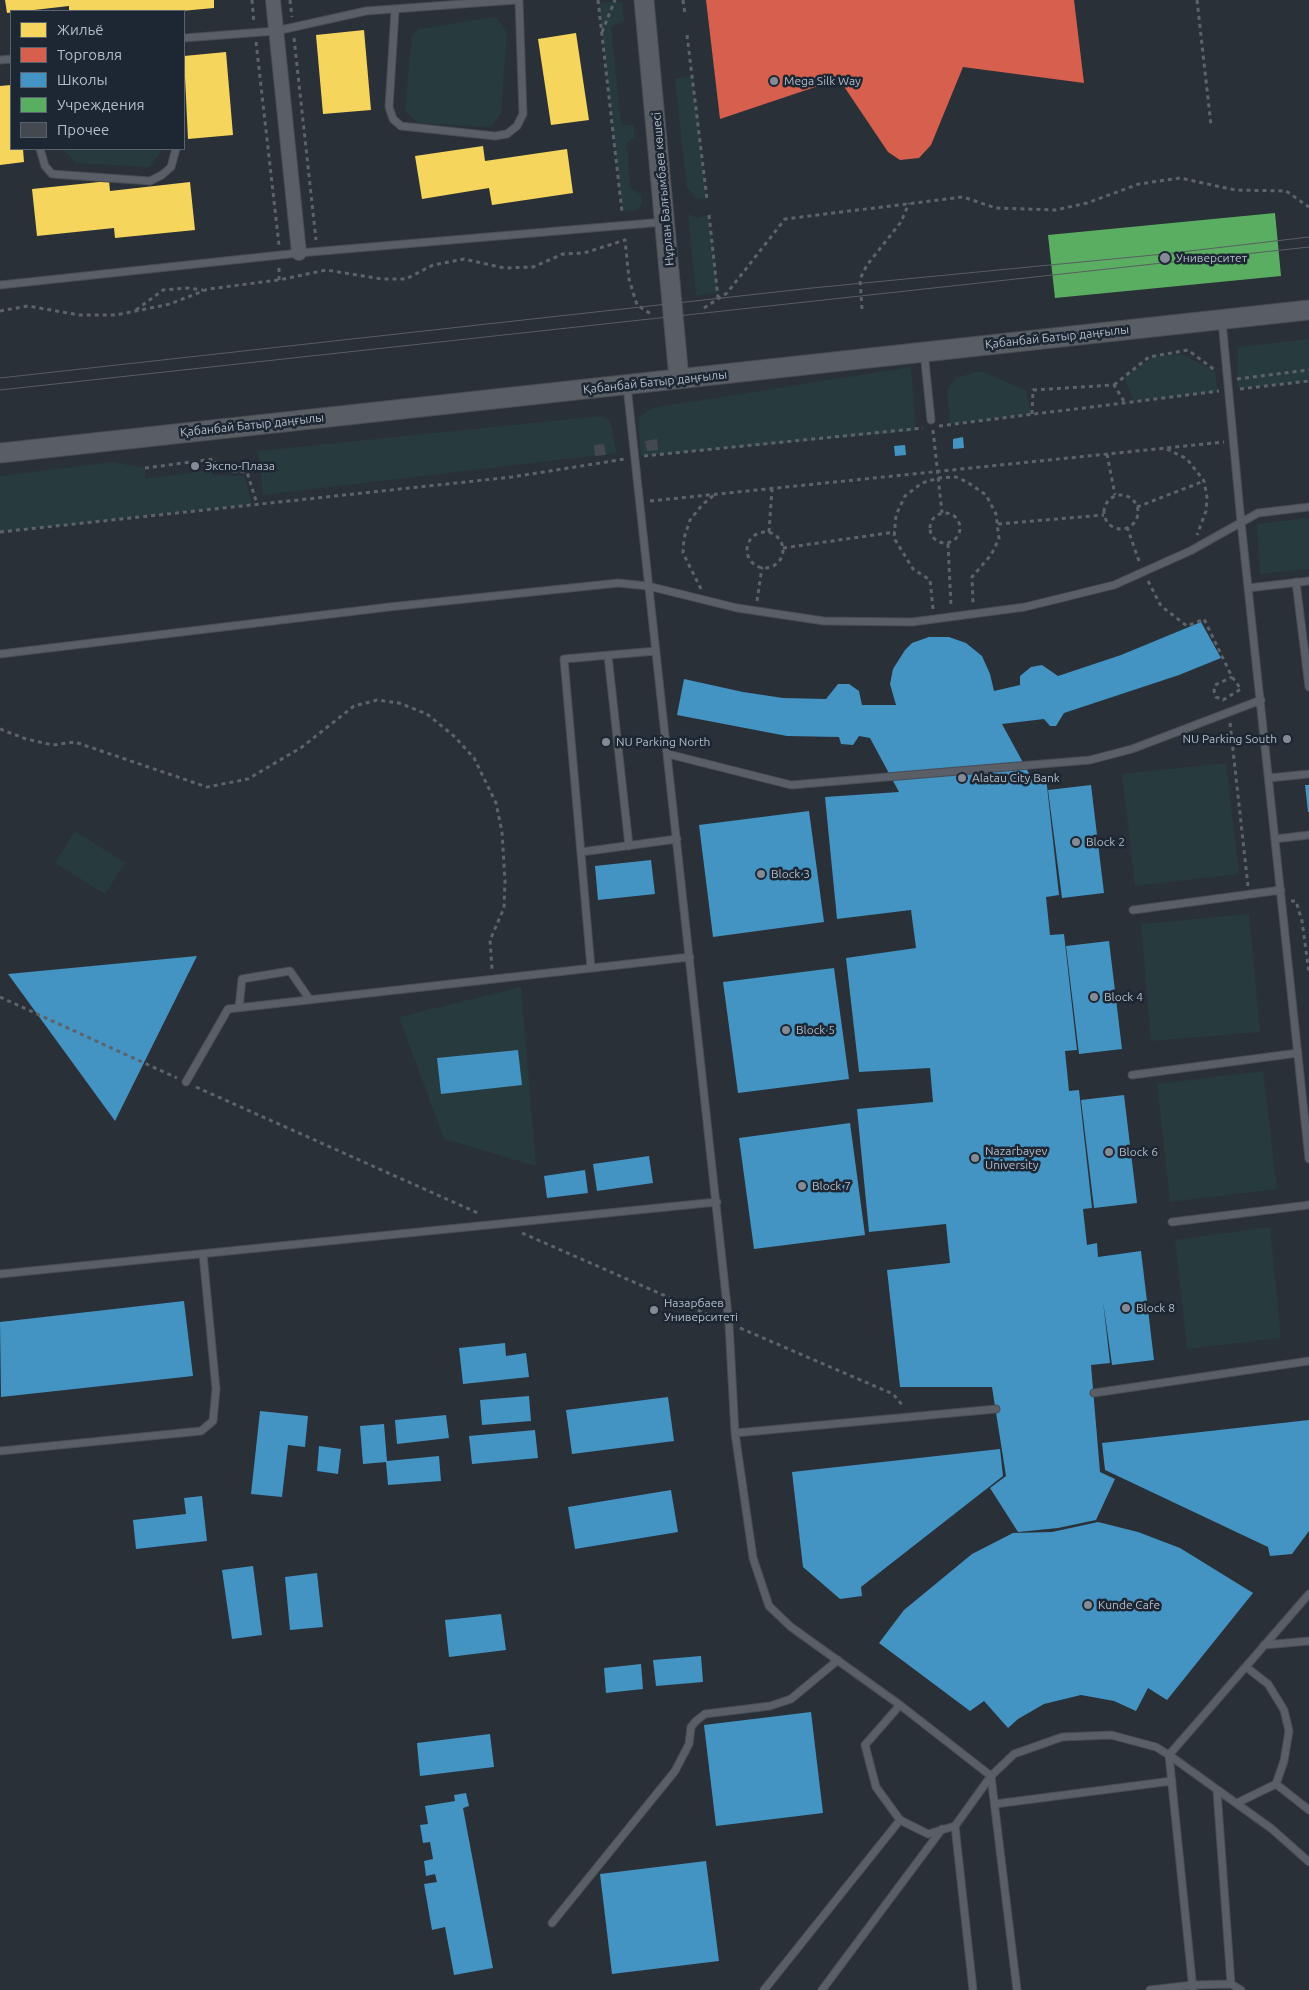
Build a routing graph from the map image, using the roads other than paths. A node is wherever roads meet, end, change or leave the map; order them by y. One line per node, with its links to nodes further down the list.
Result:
1 (273, 0): 5 (street)
2 (517, 0): 4 (lane); 4 (lane)
3 (644, 0): 9 (main road, Нұрлан Балғымбаев көшесі)
4 (395, 11): 5 (lane)
5 (276, 31): 6 (lane); 10 (street)
6 (185, 38)
7 (40, 150): 8 (lane)
8 (176, 150)
9 (666, 222): 10 (lane); 15 (main road, Нұрлан Балғымбаев көшесі)
10 (299, 253): 11 (lane)
11 (0, 285)
12 (1309, 310): 13 (main road, Қабанбай Батыр даңғылы)
13 (1222, 320): 14 (main road, Қабанбай Батыр даңғылы); 20 (lane)
14 (924, 352): 15 (main road, Қабанбай Батыр даңғылы); 17 (lane)
15 (679, 379): 16 (main road, Қабанбай Батыр даңғылы)
16 (626, 385): 18 (main road, Қабанбай Батыр даңғылы); 23 (lane)
17 (931, 420)
18 (0, 453)
19 (1309, 507): 20 (lane)
20 (1241, 522): 23 (lane); 24 (lane)
21 (1309, 580): 22 (lane)
22 (1296, 582): 24 (lane); 28 (lane)
23 (648, 586): 25 (lane); 26 (lane)
24 (1248, 588): 29 (lane)
25 (656, 652): 27 (lane); 30 (lane)
26 (0, 654)
27 (608, 656): 36 (lane); 37 (lane)
28 (1309, 687)
29 (1261, 700): 30 (lane); 32 (lane)
30 (668, 754): 34 (lane)
31 (1309, 774): 32 (lane)
32 (1269, 778): 35 (lane)
33 (1309, 835): 35 (lane)
34 (677, 839): 36 (lane); 40 (lane)
35 (1275, 839): 38 (lane)
36 (629, 846): 37 (lane)
37 (581, 852): 41 (lane)
38 (1281, 890): 39 (lane); 44 (lane)
39 (1133, 910)
40 (690, 957): 41 (lane); 49 (lane)
41 (591, 968): 42 (lane)
42 (310, 1000): 43 (lane); 43 (lane)
43 (239, 1008): 46 (lane)
44 (1298, 1053): 45 (lane); 47 (lane)
45 (1132, 1075)
46 (186, 1082)
47 (1308, 1143): 48 (lane)
48 (1309, 1159)
49 (717, 1202): 52 (lane); 57 (lane)
50 (1309, 1205): 51 (lane)
51 (1172, 1222)
52 (203, 1254): 53 (lane); 58 (lane)
53 (0, 1274)
54 (1309, 1361): 55 (lane)
55 (1094, 1393)
56 (996, 1409): 57 (lane)
57 (735, 1433): 62 (lane)
58 (0, 1451)
59 (1309, 1594): 61 (lane)
60 (1309, 1641): 61 (lane)
61 (1264, 1645): 63 (lane)
62 (838, 1660): 64 (lane); 77 (lane)
63 (1246, 1667): 65 (lane); 68 (lane)
64 (900, 1705): 66 (lane); 73 (lane)
65 (1169, 1755): 66 (lane); 67 (lane); 69 (lane)
66 (991, 1776): 70 (lane); 74 (lane)
67 (1172, 1781): 70 (lane); 79 (lane)
68 (1276, 1784): 71 (lane); 72 (lane)
69 (1216, 1791): 71 (lane); 78 (lane)
70 (995, 1804): 83 (lane)
71 (1238, 1804): 76 (lane)
72 (1309, 1810)
73 (900, 1820): 75 (lane); 80 (lane)
74 (955, 1826): 75 (lane); 82 (lane)
75 (942, 1830): 81 (lane)
76 (1309, 1862)
77 (552, 1923)
78 (1231, 1984): 79 (lane); 85 (lane)
79 (1193, 1987): 84 (lane)
80 (764, 1990)
81 (822, 1990)
82 (973, 1990)
83 (1017, 1990)
84 (1150, 1990)
85 (1241, 1990)

